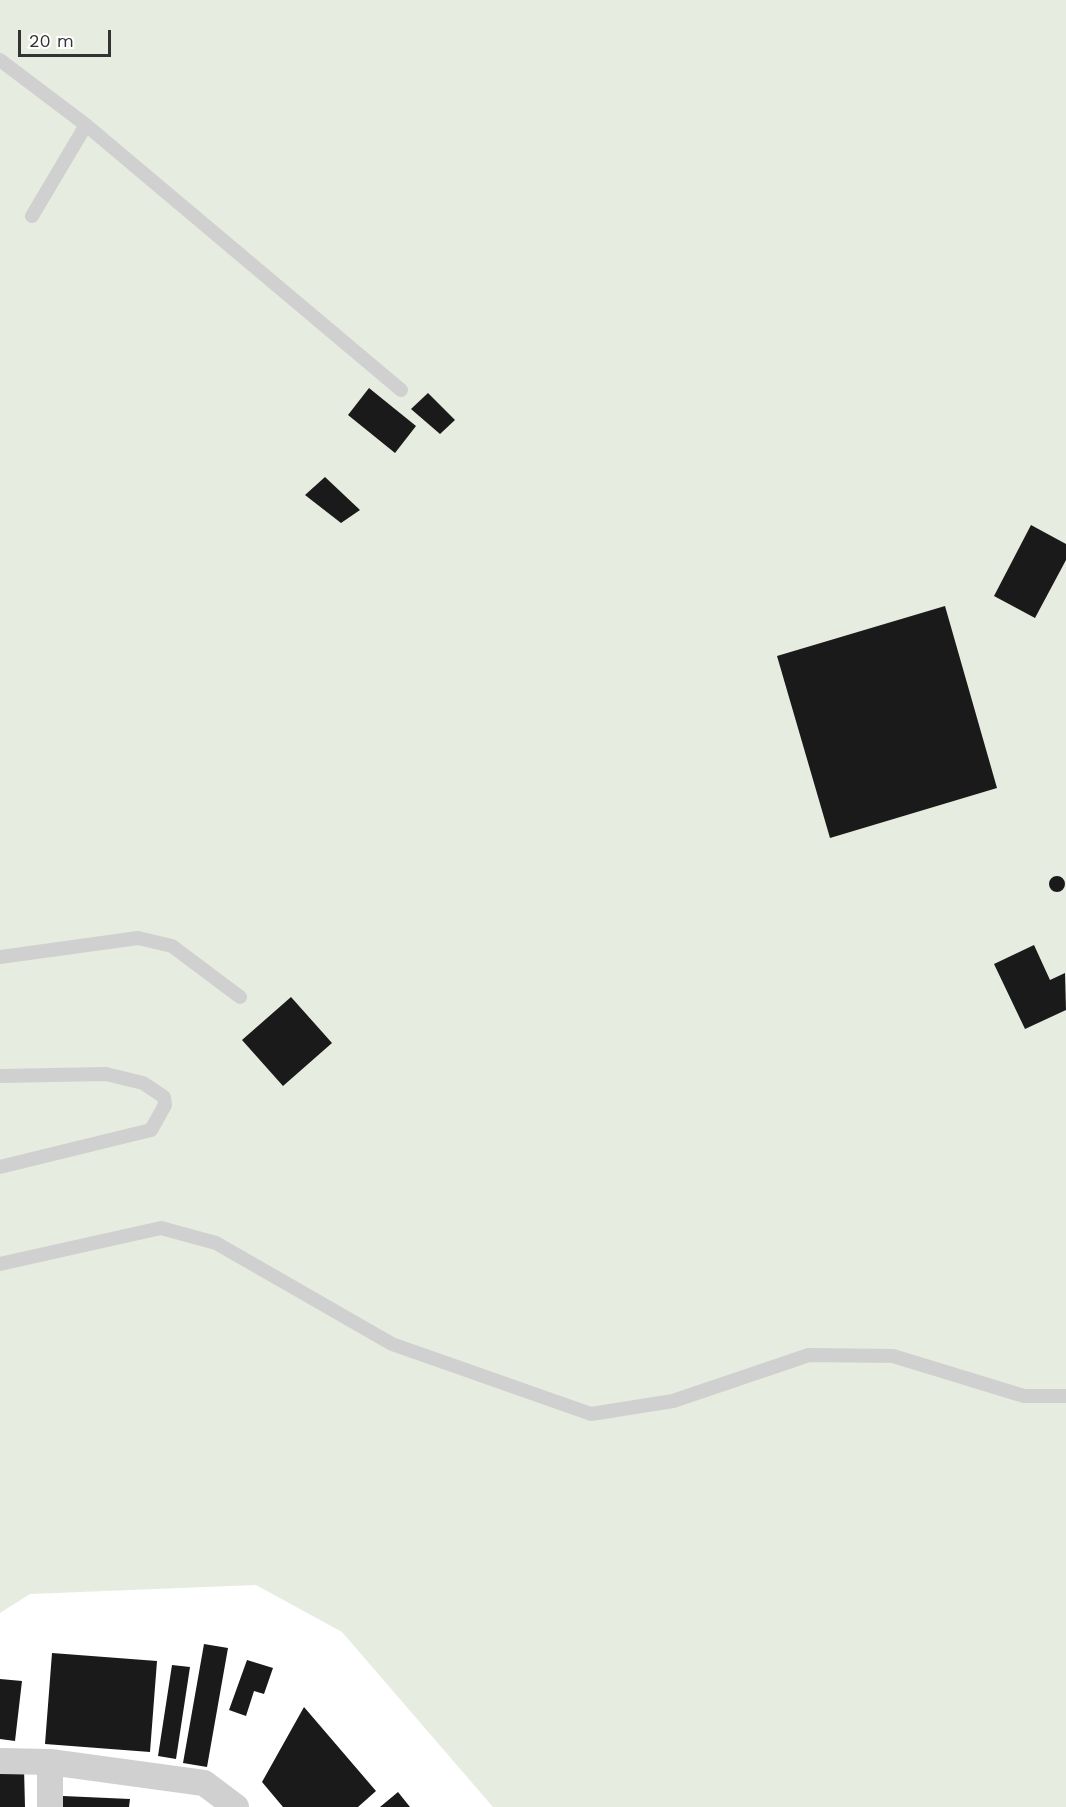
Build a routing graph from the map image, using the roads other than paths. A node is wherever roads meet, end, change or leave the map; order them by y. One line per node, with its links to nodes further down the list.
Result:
1 (0, 60): 2 (lane)
2 (86, 125): 3 (lane); 4 (lane)
3 (32, 216)
4 (401, 390)
5 (0, 957): 6 (lane)
6 (240, 997)
7 (0, 1076): 8 (lane)
8 (0, 1167)
9 (0, 1264): 10 (lane)
10 (1066, 1396)
11 (0, 1761): 12 (street)
12 (50, 1762): 13 (street); 14 (street)
13 (50, 1807)
14 (236, 1807)

